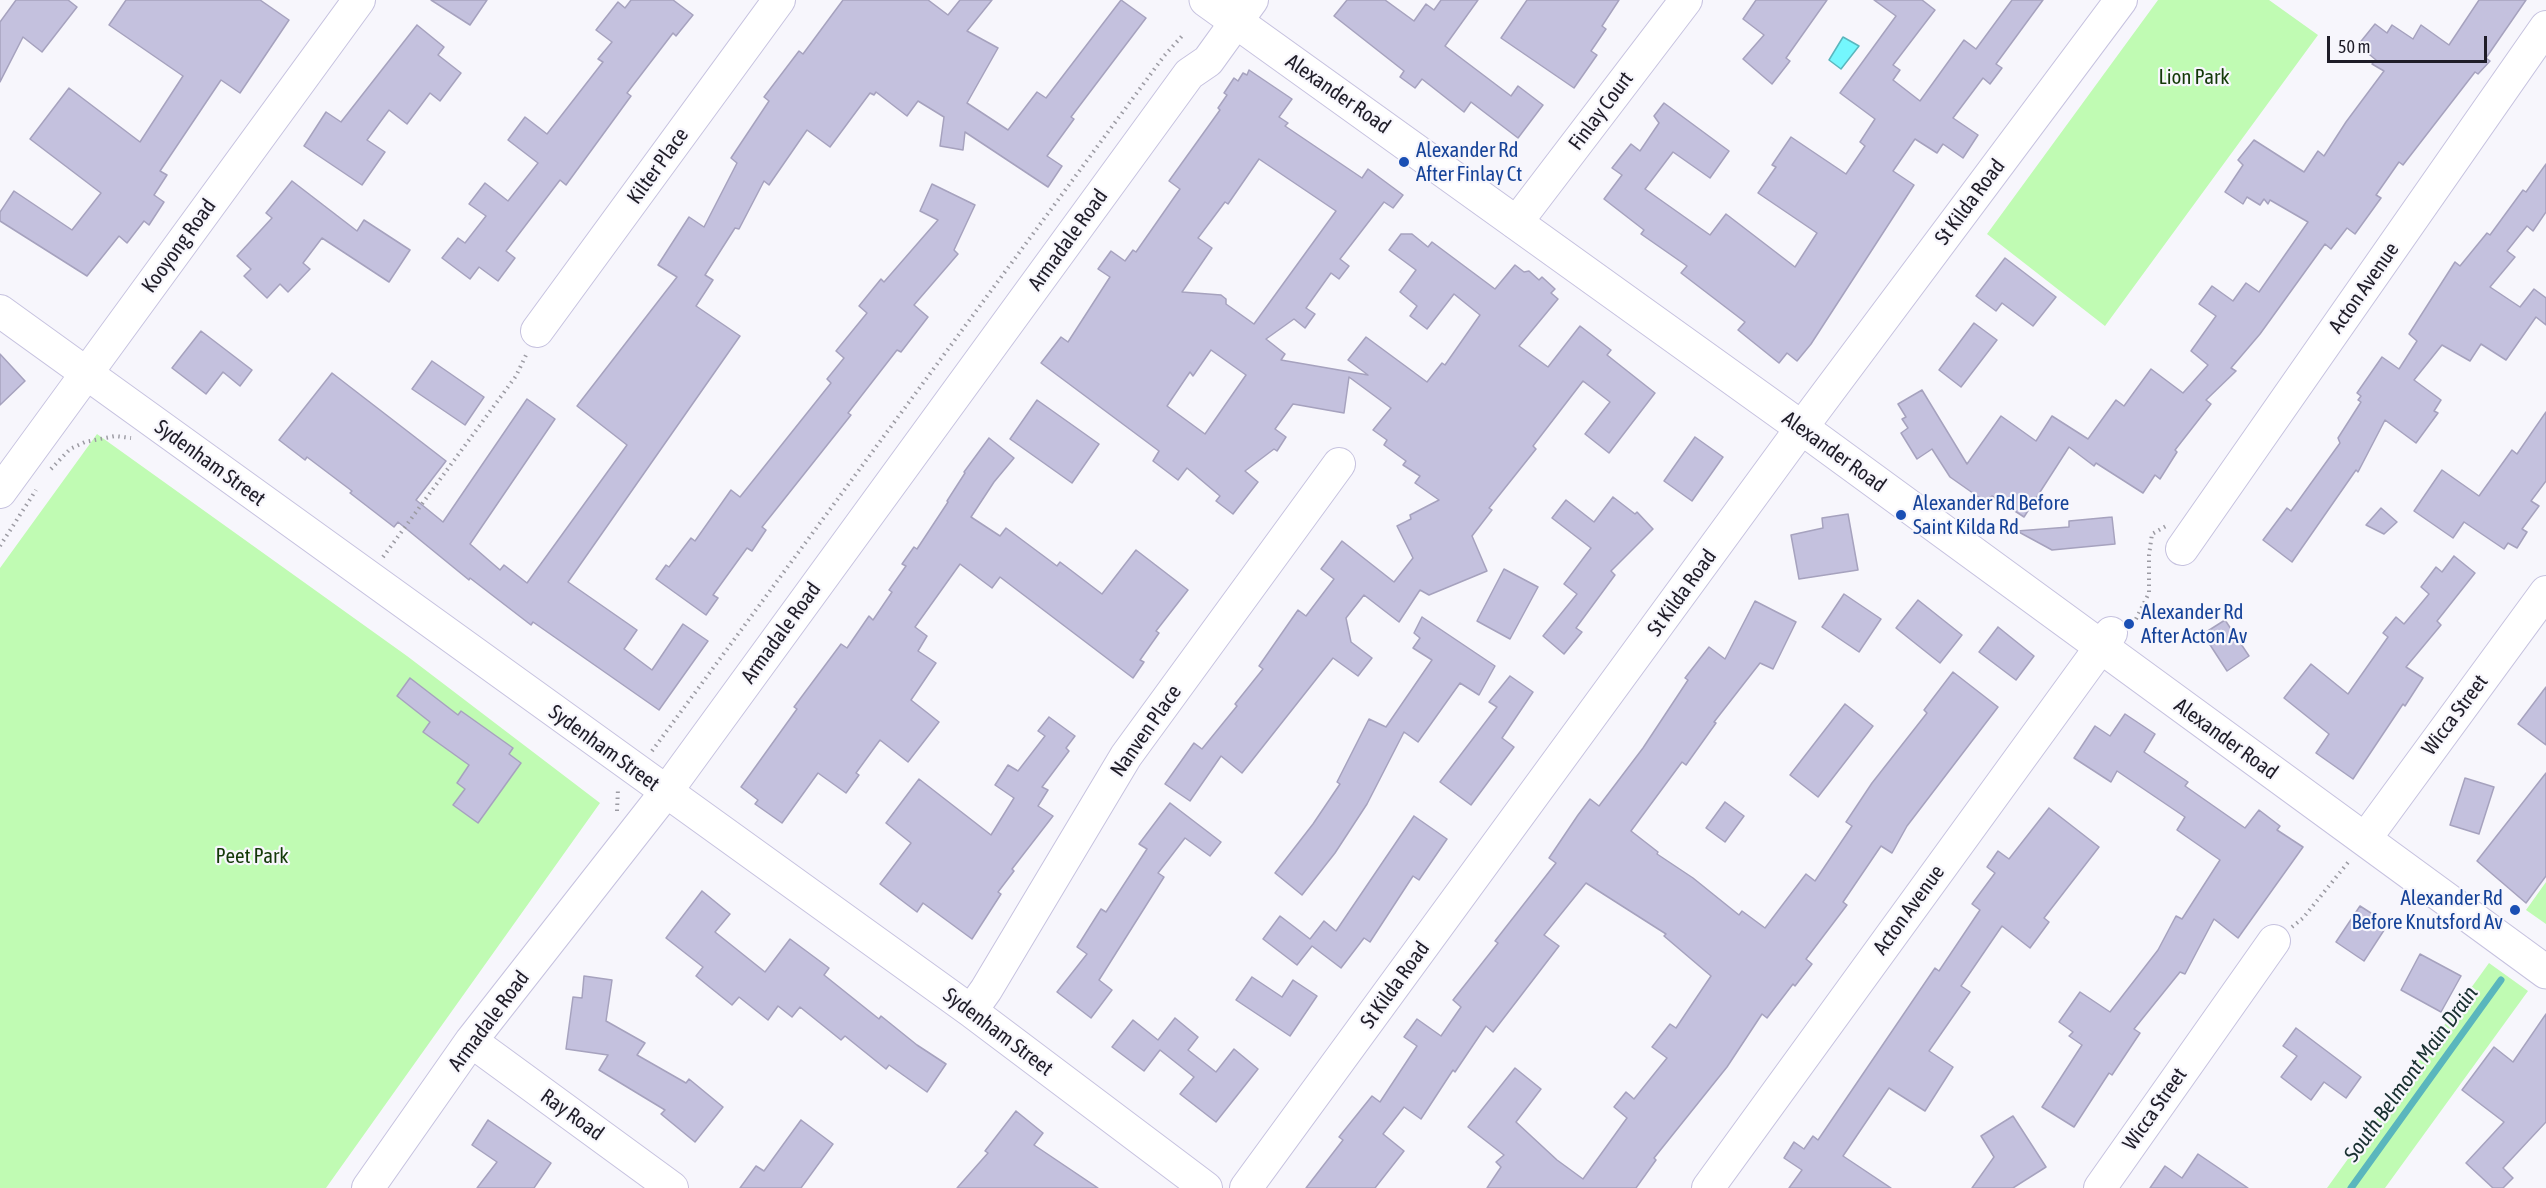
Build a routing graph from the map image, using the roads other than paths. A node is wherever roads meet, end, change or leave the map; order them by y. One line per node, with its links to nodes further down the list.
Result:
1 (359, 0): 10 (street, Kooyong Road)
2 (779, 0): 9 (street, Kilter Place)
3 (1686, 0): 7 (street, Finlay Court)
4 (2121, 0): 11 (street, St Kilda Road)
5 (1234, 5): 7 (main road, Alexander Road); 17 (street, Armadale Road)
6 (2546, 27): 14 (street, Acton Avenue)
7 (1521, 215): 11 (main road, Alexander Road)
8 (0, 311): 10 (street, Sydenham Street)
9 (537, 331)
10 (86, 373): 13 (street, Kooyong Road); 17 (street, Sydenham Street)
11 (1807, 422): 16 (main road, Alexander Road); 27 (street, St Kilda Road)
12 (1339, 464): 22 (street, Nanven Place)
13 (0, 492)
14 (2182, 549)
15 (2546, 592): 18 (street, Wicca Street)
16 (2106, 640): 18 (main road, Alexander Road); 28 (street, Acton Avenue)
17 (666, 792): 22 (street, Sydenham Street); 23 (street, Armadale Road)
18 (2363, 841): 20 (main road, Alexander Road); 21 (main road, Alexander Road)
19 (2274, 941): 29 (street, Wicca Street)
20 (2546, 950)
21 (2546, 972)
22 (971, 1011): 26 (street, Sydenham Street)
23 (471, 1041): 24 (street, Armadale Road); 25 (street, Ray Road)
24 (368, 1188)
25 (672, 1188)
26 (1206, 1188)
27 (1246, 1188)
28 (1708, 1188)
29 (2100, 1188)

